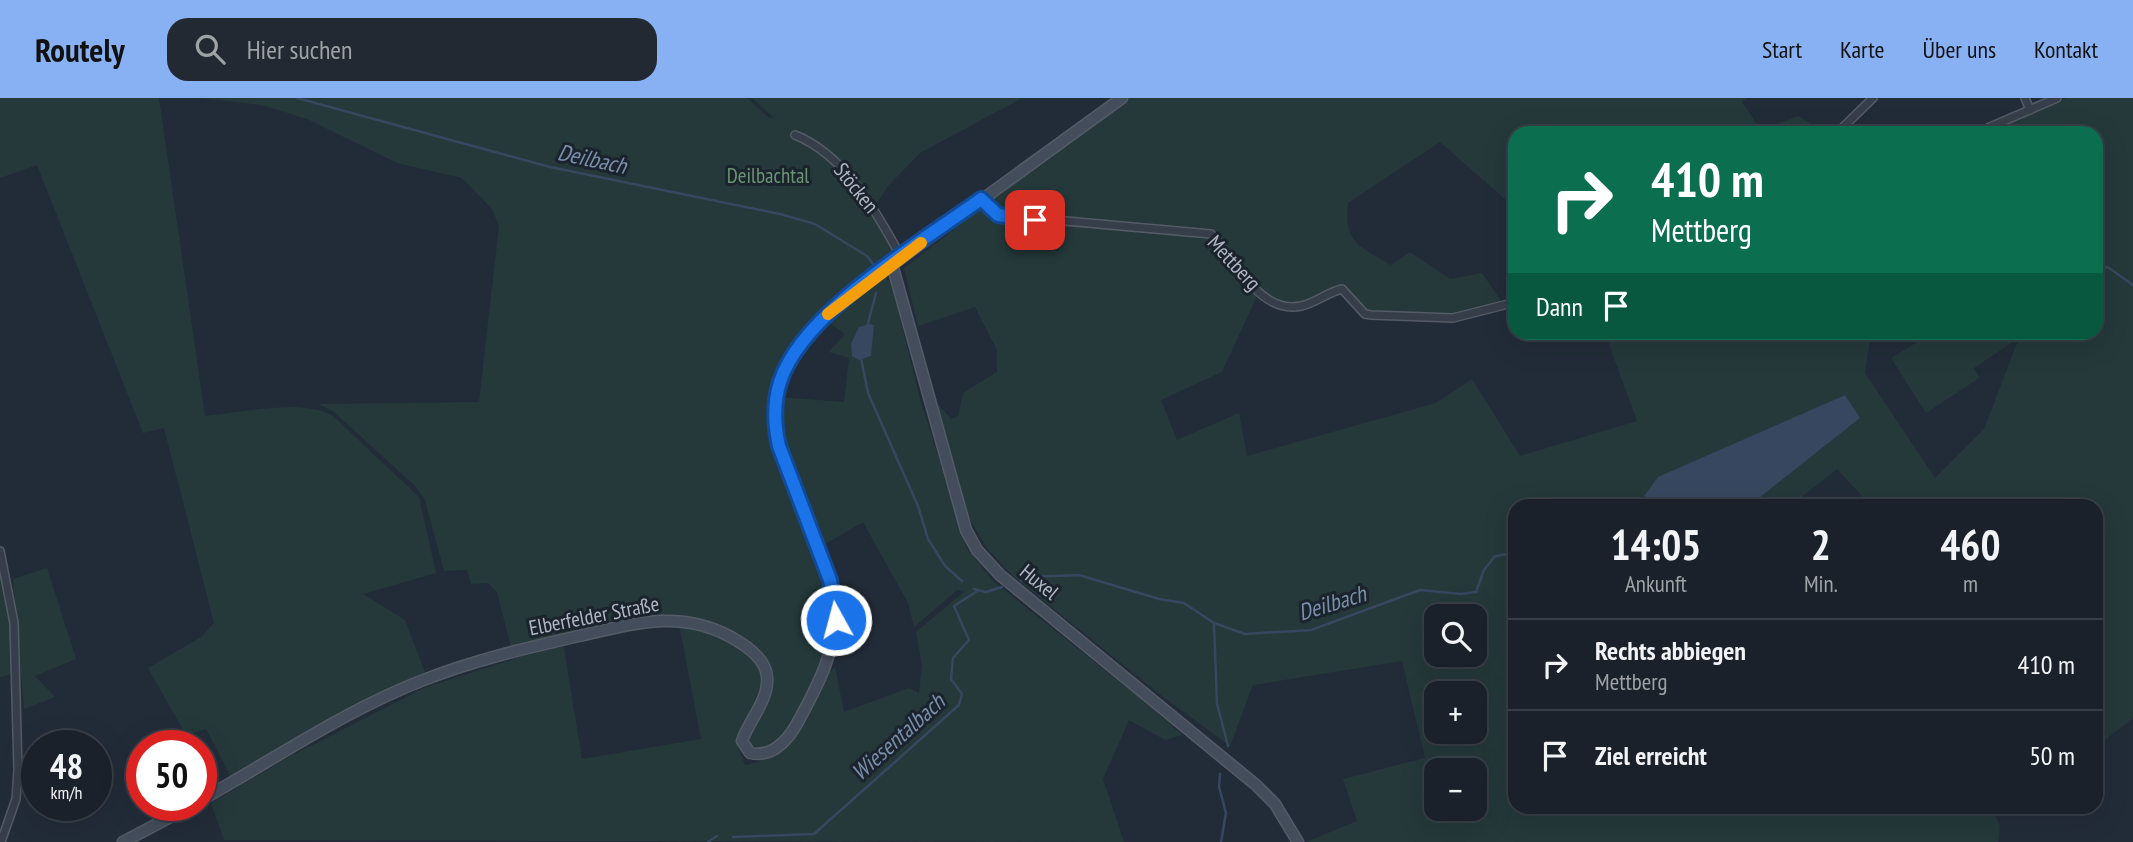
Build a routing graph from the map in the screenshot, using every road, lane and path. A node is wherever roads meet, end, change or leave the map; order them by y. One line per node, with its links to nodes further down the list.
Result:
1 (1122, 98): 9 (main road, Elberfelder Straße)
2 (1873, 98): 6 (street)
3 (2025, 98): 5 (street)
4 (2057, 98): 5 (street)
5 (2030, 110): 7 (street)
6 (1844, 126)
7 (1992, 126)
8 (795, 135): 10 (street, Stöcken)
9 (981, 199): 10 (main road, Elberfelder Straße); 11 (street, Mettberg)
10 (896, 261): 13 (main road, Elberfelder Straße); 17 (main road, Huxel)
11 (1508, 304)
12 (0, 551): 15 (street)
13 (217, 791)
14 (163, 821): 16 (main road)
15 (1, 842)
16 (123, 842)
17 (1298, 842)

